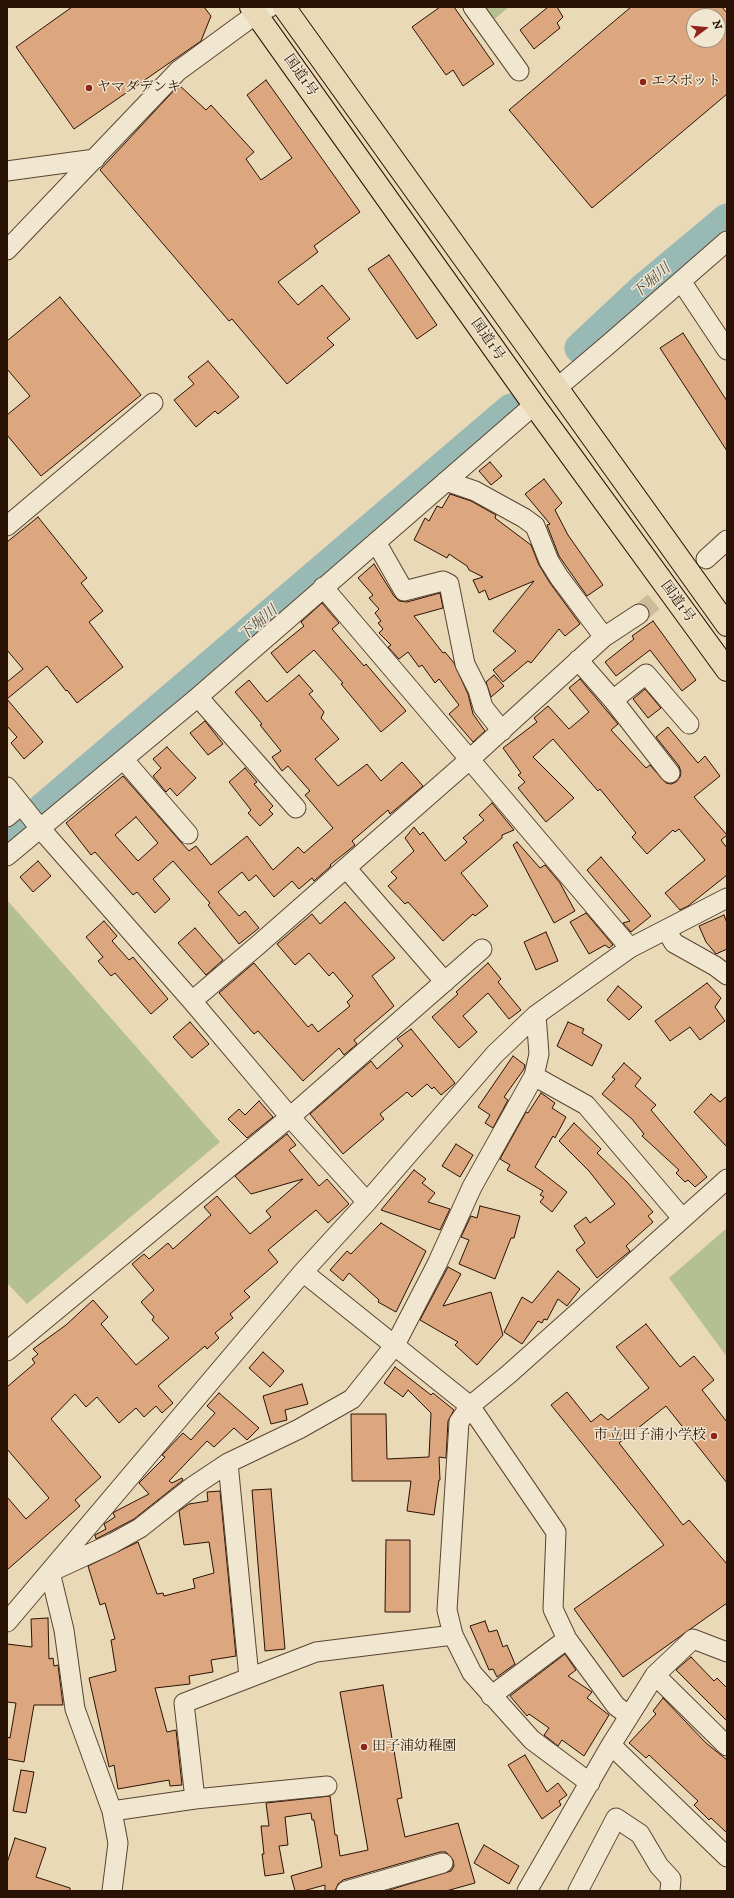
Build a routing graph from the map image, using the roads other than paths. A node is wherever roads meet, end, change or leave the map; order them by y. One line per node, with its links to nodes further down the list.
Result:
1 (284, 7): 11 (highway, 国道1号)
2 (473, 7): 4 (street)
3 (259, 9): 5 (street); 13 (highway, 国道1号)
4 (519, 71)
5 (95, 159): 6 (street); 8 (street)
6 (7, 171)
7 (727, 241): 9 (street)
8 (7, 250)
9 (681, 281): 10 (street); 11 (street)
10 (727, 350)
11 (557, 388): 21 (highway, 国道1号)
12 (153, 403): 15 (street)
13 (534, 405): 14 (street); 24 (highway, 国道1号)
14 (446, 481): 17 (street); 22 (street)
15 (7, 526)
16 (727, 540): 18 (street)
17 (376, 542): 19 (street); 28 (street)
18 (706, 558)
19 (323, 588): 25 (street); 30 (street)
20 (639, 614): 22 (street)
21 (727, 625)
22 (604, 637): 23 (street)
23 (578, 660): 26 (street); 28 (street)
24 (727, 670)
25 (198, 697): 29 (street); 33 (street)
26 (613, 700): 27 (street); 31 (street)
27 (689, 724)
28 (502, 731): 30 (street)
29 (124, 760): 35 (street); 36 (street)
30 (469, 760): 38 (street); 41 (street)
31 (670, 773)
32 (7, 788): 34 (street)
33 (296, 808)
34 (16, 809): 35 (street)
35 (39, 827): 37 (street); 45 (street)
36 (188, 834)
37 (7, 856)
38 (346, 868): 44 (street); 45 (street)
39 (727, 898): 40 (street)
40 (666, 930): 41 (street); 43 (street)
41 (630, 948): 46 (street)
42 (482, 949): 44 (street)
43 (727, 974)
44 (445, 982): 48 (street)
45 (192, 1001): 48 (street)
46 (536, 1015): 47 (street); 50 (street)
47 (534, 1076): 51 (street); 53 (street)
48 (290, 1117): 50 (street); 54 (street)
49 (727, 1179): 51 (street)
50 (367, 1202): 52 (street)
51 (682, 1218): 55 (street)
52 (303, 1272): 53 (street); 57 (street)
53 (395, 1345): 55 (street); 56 (street)
54 (7, 1351)
55 (470, 1406): 59 (street); 60 (street)
56 (228, 1463): 57 (street); 63 (street)
57 (50, 1572): 58 (street); 71 (street)
58 (7, 1622)
59 (453, 1634): 63 (street); 64 (street)
60 (567, 1639): 64 (street); 65 (street)
61 (727, 1652): 62 (street)
62 (655, 1675): 65 (street); 67 (street)
63 (249, 1677): 70 (street)
64 (491, 1696): 68 (street)
65 (628, 1715): 66 (street)
66 (611, 1744): 68 (street); 72 (street)
67 (727, 1746)
68 (590, 1783): 76 (street)
69 (327, 1786): 70 (street)
70 (195, 1799): 71 (street)
71 (112, 1811): 74 (street)
72 (727, 1857)
73 (443, 1863): 75 (street)
74 (112, 1891)
75 (346, 1891)
76 (527, 1891)
77 (578, 1891): 78 (street)
78 (670, 1891)

